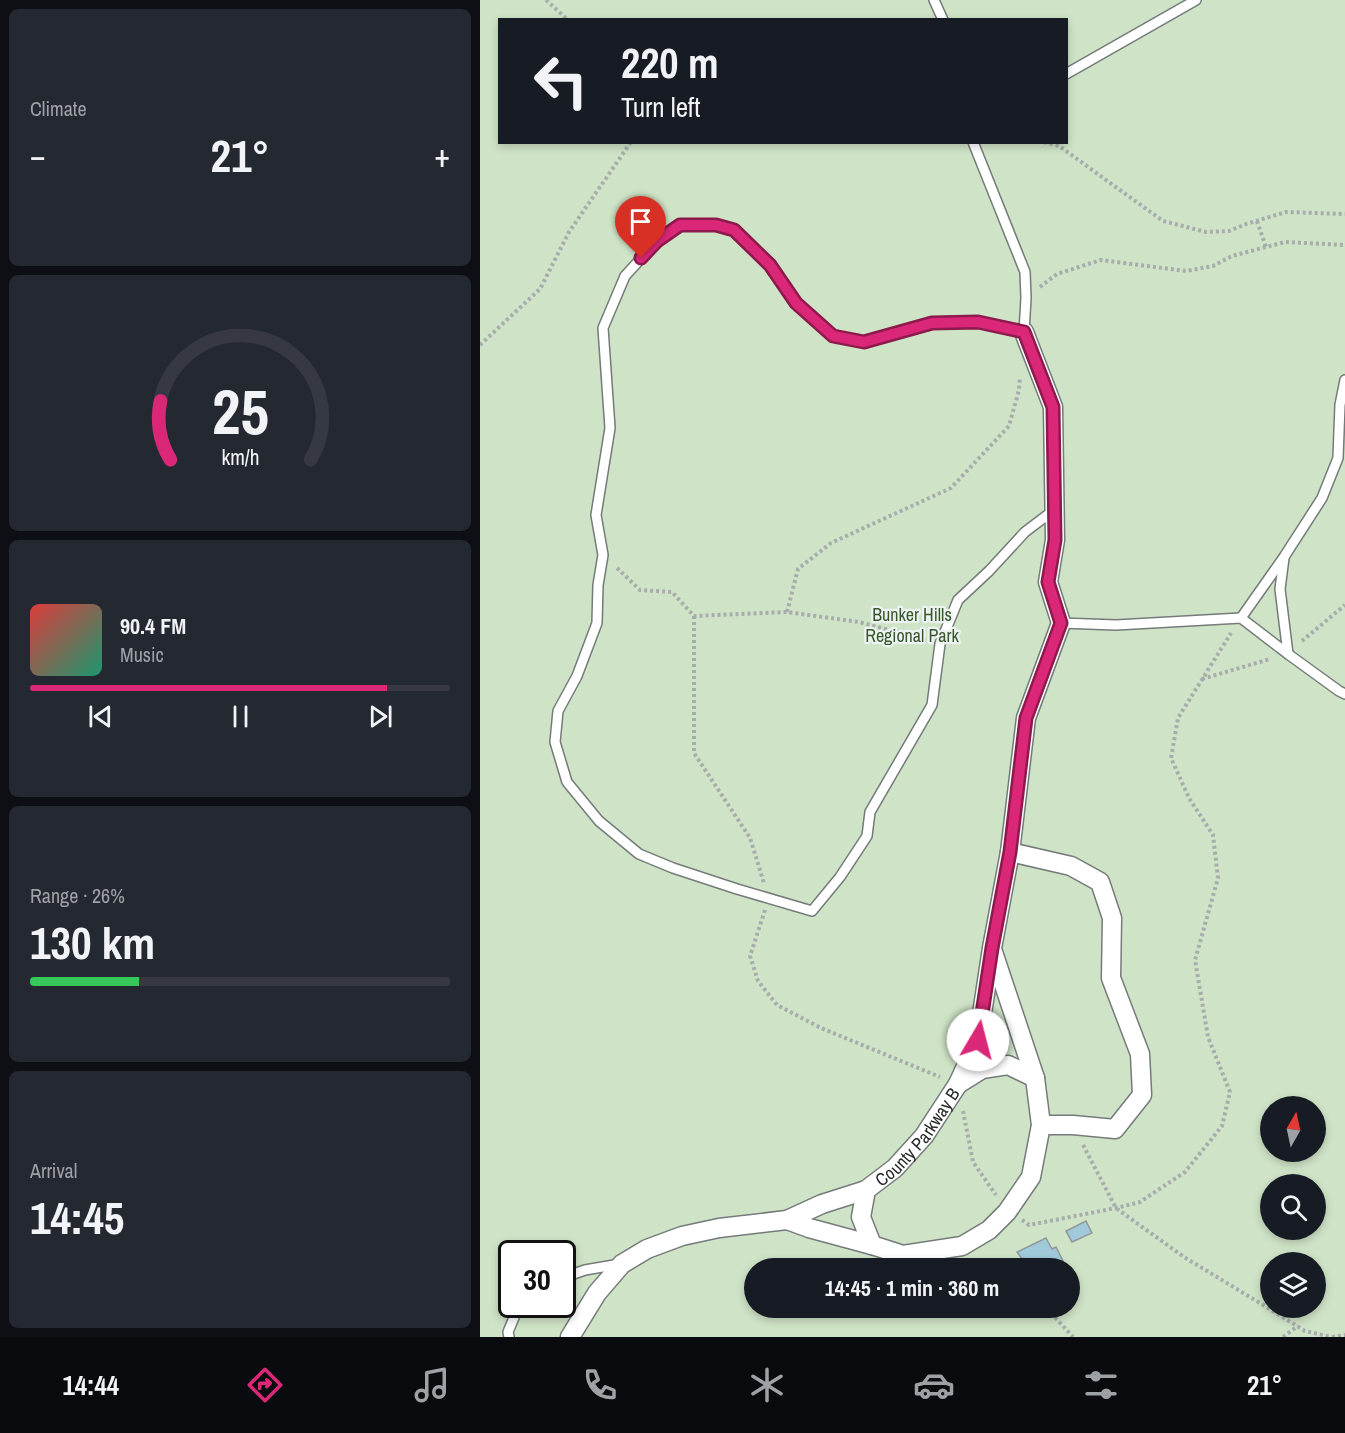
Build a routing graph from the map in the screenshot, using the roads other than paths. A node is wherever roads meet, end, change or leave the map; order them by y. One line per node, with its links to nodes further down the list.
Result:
1 (934, 0): 3 (lane)
2 (1196, 0): 4 (lane)
3 (942, 18)
4 (1068, 73)
5 (974, 144): 6 (lane)
6 (1024, 332): 8 (street); 8 (lane)
7 (1345, 380): 9 (lane)
8 (1054, 510): 11 (street)
9 (1284, 557): 10 (lane); 12 (lane)
10 (1241, 618): 11 (lane); 12 (lane)
11 (1061, 623): 14 (street, County Parkway B)
12 (1288, 654): 13 (lane)
13 (1345, 694)
14 (1010, 852): 15 (street, County Parkway B); 18 (street)
15 (992, 948): 16 (street, County Parkway B); 17 (street, County Parkway B)
16 (1035, 1078): 17 (street); 18 (street, County Parkway B)
17 (958, 1084): 19 (street, County Parkway B)
18 (1041, 1125): 21 (street, County Parkway B)
19 (866, 1190): 20 (street, County Parkway B); 21 (street)
20 (787, 1220): 21 (street, County Parkway B); 22 (street, County Parkway B)
21 (872, 1245)
22 (622, 1264): 23 (lane); 26 (street, County Parkway B)
23 (576, 1273)
24 (514, 1318): 25 (lane)
25 (509, 1337)
26 (570, 1337)

